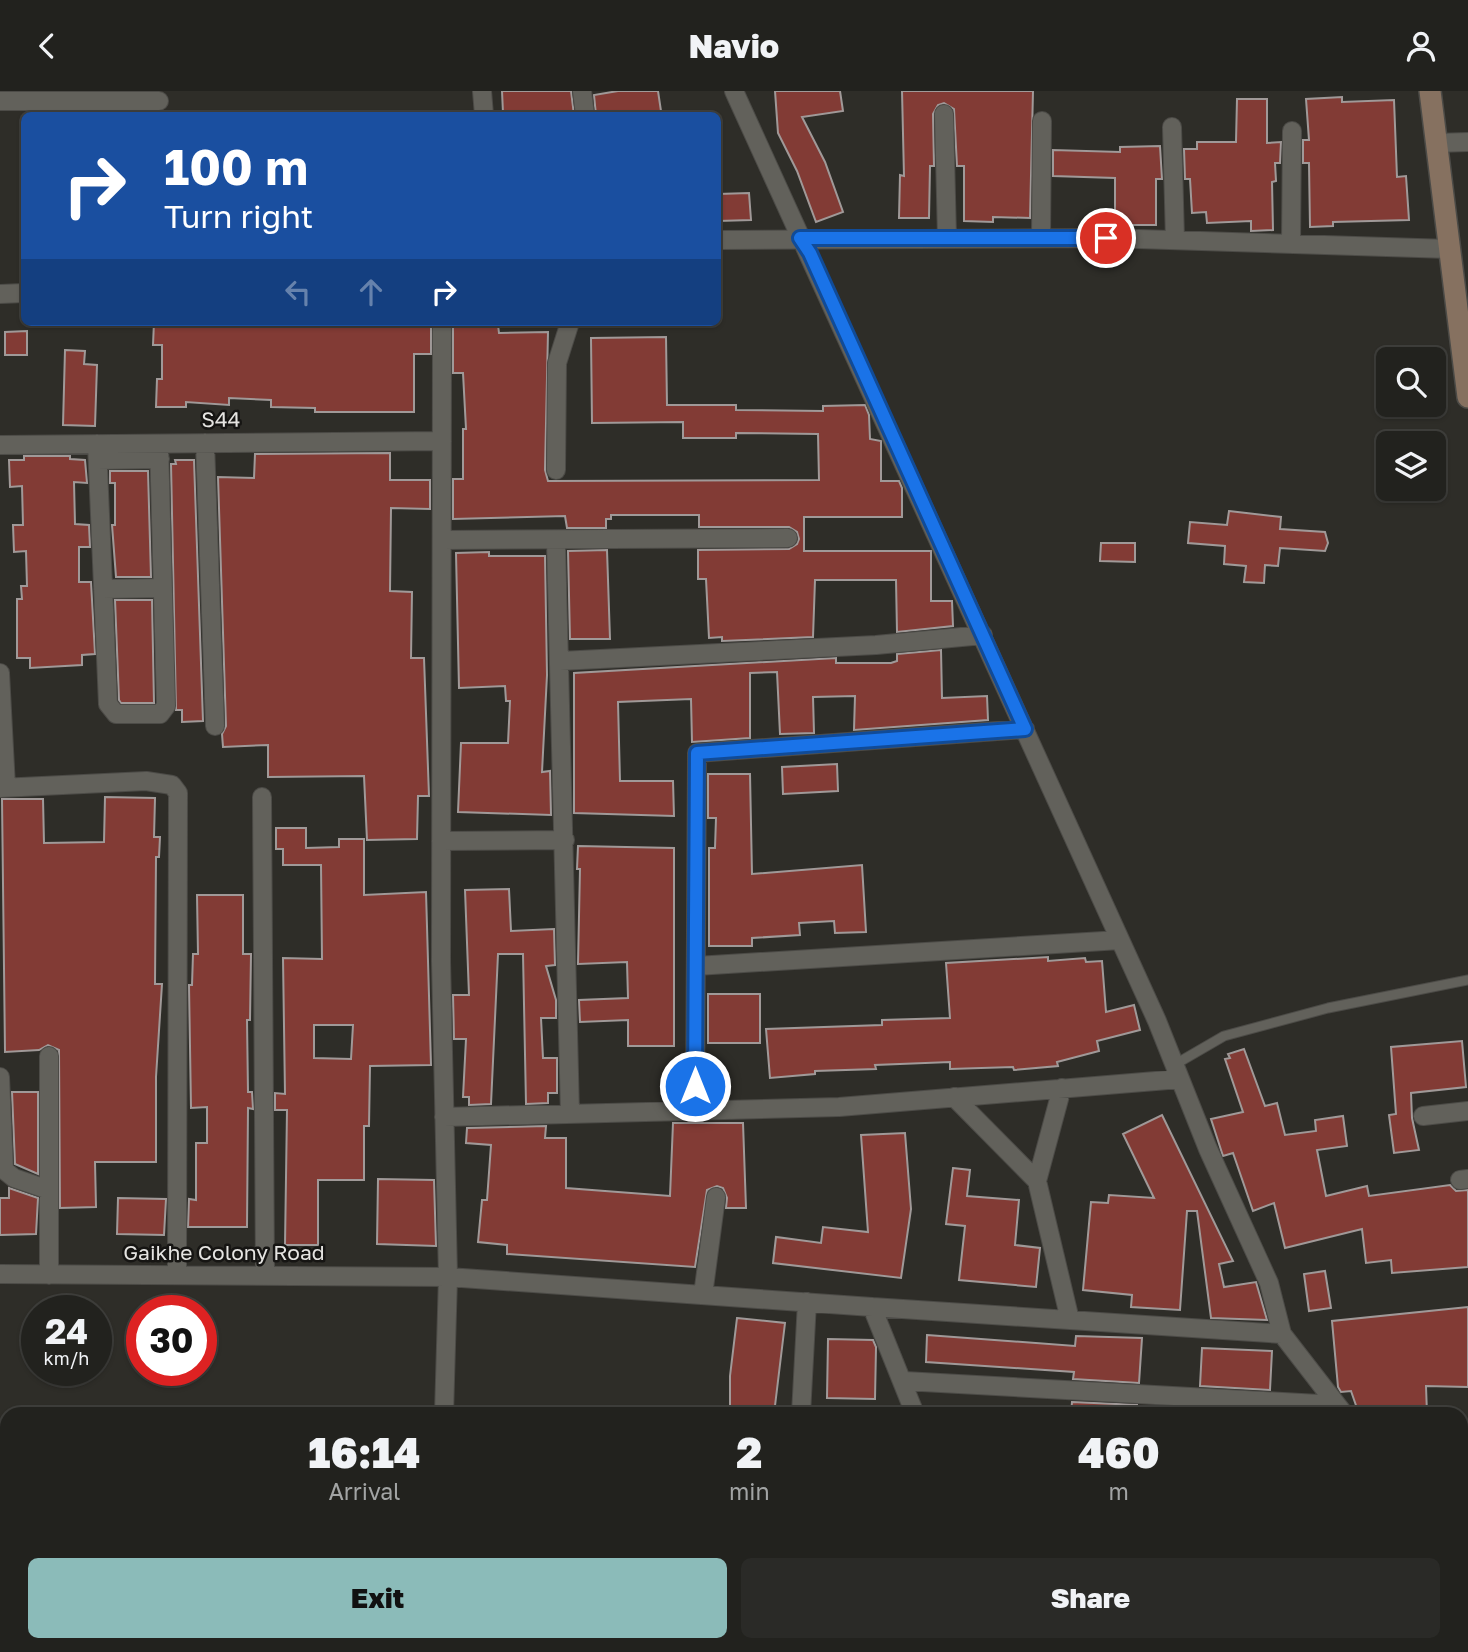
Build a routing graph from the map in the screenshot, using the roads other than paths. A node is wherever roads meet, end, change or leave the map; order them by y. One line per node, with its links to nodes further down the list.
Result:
1 (482, 91): 7 (street)
2 (582, 91): 8 (street)
3 (734, 91): 15 (street)
4 (1430, 91): 14 (street)
5 (0, 101): 6 (street)
6 (159, 101)
7 (484, 112)
8 (584, 112)
9 (944, 114): 16 (street)
10 (1042, 121): 17 (street)
11 (1172, 127): 19 (street)
12 (1292, 131): 20 (street)
13 (1468, 142): 14 (street)
14 (1436, 143): 21 (street)
15 (800, 238): 16 (street); 18 (street); 38 (street)
16 (947, 238): 17 (street)
17 (1041, 238): 19 (street)
18 (721, 240)
19 (1175, 240): 20 (street)
20 (1291, 244): 21 (street)
21 (1449, 249): 26 (street)
22 (21, 293): 23 (street)
23 (0, 294)
24 (442, 326): 27 (street)
25 (569, 326): 32 (street)
26 (1468, 397)
27 (442, 441): 28 (street, S44); 34 (street)
28 (205, 443): 30 (street, S44); 41 (street)
29 (0, 445): 31 (street, S44)
30 (160, 451): 31 (street, S44); 36 (street)
31 (98, 452): 37 (street)
32 (556, 470)
33 (788, 538): 35 (street)
34 (442, 540): 35 (street); 46 (street)
35 (556, 542): 39 (street)
36 (163, 588): 37 (street); 37 (street)
37 (103, 589)
38 (983, 635): 39 (street); 42 (street)
39 (560, 661): 45 (street)
40 (0, 673): 43 (street)
41 (215, 726)
42 (1025, 729): 47 (street); 48 (street)
43 (3, 788): 65 (street)
44 (262, 797): 66 (street)
45 (565, 840): 46 (street); 57 (street)
46 (441, 841): 59 (street)
47 (1120, 940): 48 (street); 51 (street)
48 (696, 966): 55 (street)
49 (1468, 980): 51 (lane)
50 (49, 1056): 61 (street)
51 (1177, 1072): 53 (street); 72 (street)
52 (0, 1077): 61 (street)
53 (1062, 1089): 54 (street); 60 (street)
54 (954, 1097): 55 (street); 60 (street)
55 (695, 1111): 57 (street)
56 (1468, 1111): 58 (street)
57 (570, 1114): 59 (street)
58 (1423, 1116)
59 (444, 1117): 67 (street)
60 (1037, 1181): 71 (street)
61 (49, 1191): 64 (street)
62 (716, 1197): 68 (street)
63 (0, 1274): 64 (street, Gaikhe Colony Road)
64 (49, 1275): 65 (street, Gaikhe Colony Road)
65 (177, 1276): 66 (street, Gaikhe Colony Road)
66 (265, 1276): 67 (street, Gaikhe Colony Road)
67 (448, 1277): 68 (street, Gaikhe Colony Road); 74 (street)
68 (703, 1295): 69 (street, Gaikhe Colony Road)
69 (807, 1302): 70 (street, Gaikhe Colony Road); 75 (street)
70 (872, 1307): 71 (street, Gaikhe Colony Road); 73 (street)
71 (1070, 1320): 72 (street, Gaikhe Colony Road)
72 (1283, 1334): 78 (street)
73 (904, 1381): 76 (street); 77 (street)
74 (444, 1407)
75 (801, 1407)
76 (913, 1407)
77 (1296, 1407)
78 (1339, 1407)

